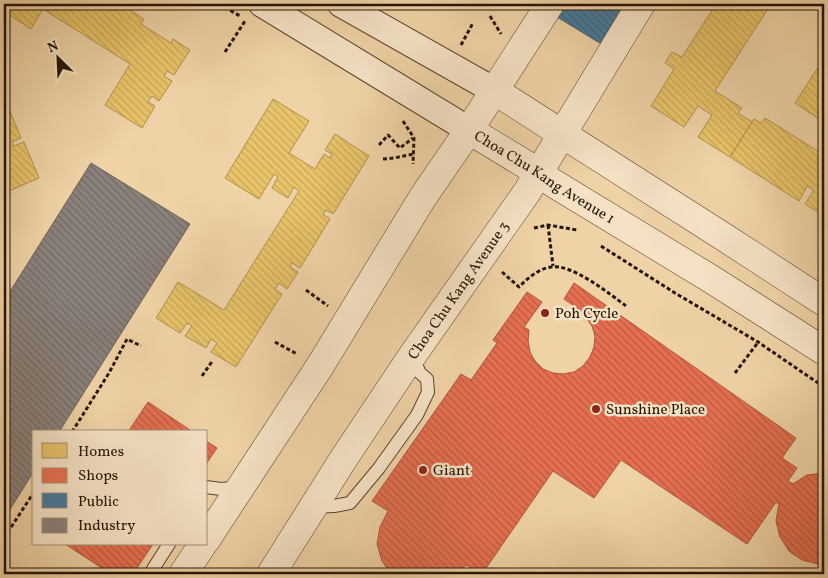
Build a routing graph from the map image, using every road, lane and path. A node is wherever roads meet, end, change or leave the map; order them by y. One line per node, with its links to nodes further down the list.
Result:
1 (262, 4): 12 (street, Choa Chu Kang Avenue 1)
2 (340, 4): 11 (street)
3 (550, 4): 11 (street)
4 (641, 4): 13 (street, Choa Chu Kang Avenue 3)
5 (490, 16): 8 (path)
6 (473, 23): 9 (path)
7 (242, 25): 10 (path)
8 (505, 38)
9 (461, 45)
10 (225, 52)
11 (495, 91): 12 (street); 13 (street)
12 (470, 130): 18 (street, Choa Chu Kang Avenue 1); 37 (street)
13 (563, 134): 18 (street, Choa Chu Kang Avenue 3); 25 (street)
14 (414, 138): 15 (path)
15 (379, 145)
16 (414, 154): 17 (path)
17 (383, 159)
18 (538, 172): 29 (street, Choa Chu Kang Avenue 1); 30 (street, Choa Chu Kang Avenue 3)
19 (548, 225): 20 (path); 21 (path); 23 (path)
20 (538, 227)
21 (584, 235)
22 (601, 245): 34 (path)
23 (553, 266): 24 (path); 26 (path)
24 (501, 271)
25 (824, 302)
26 (626, 306)
27 (140, 346): 35 (path)
28 (753, 350): 32 (path)
29 (824, 351)
30 (412, 356): 39 (street, Choa Chu Kang Avenue 3); 39 (lane)
31 (213, 360): 33 (path)
32 (735, 373)
33 (202, 376)
34 (824, 387)
35 (73, 430)
36 (208, 487): 37 (lane)
37 (242, 487): 40 (street)
38 (32, 495): 41 (path)
39 (313, 507): 44 (street, Choa Chu Kang Avenue 3)
40 (208, 537)
41 (4, 538)
42 (168, 546): 45 (lane)
43 (202, 546): 46 (street)
44 (276, 569)
45 (154, 574)
46 (183, 574)

